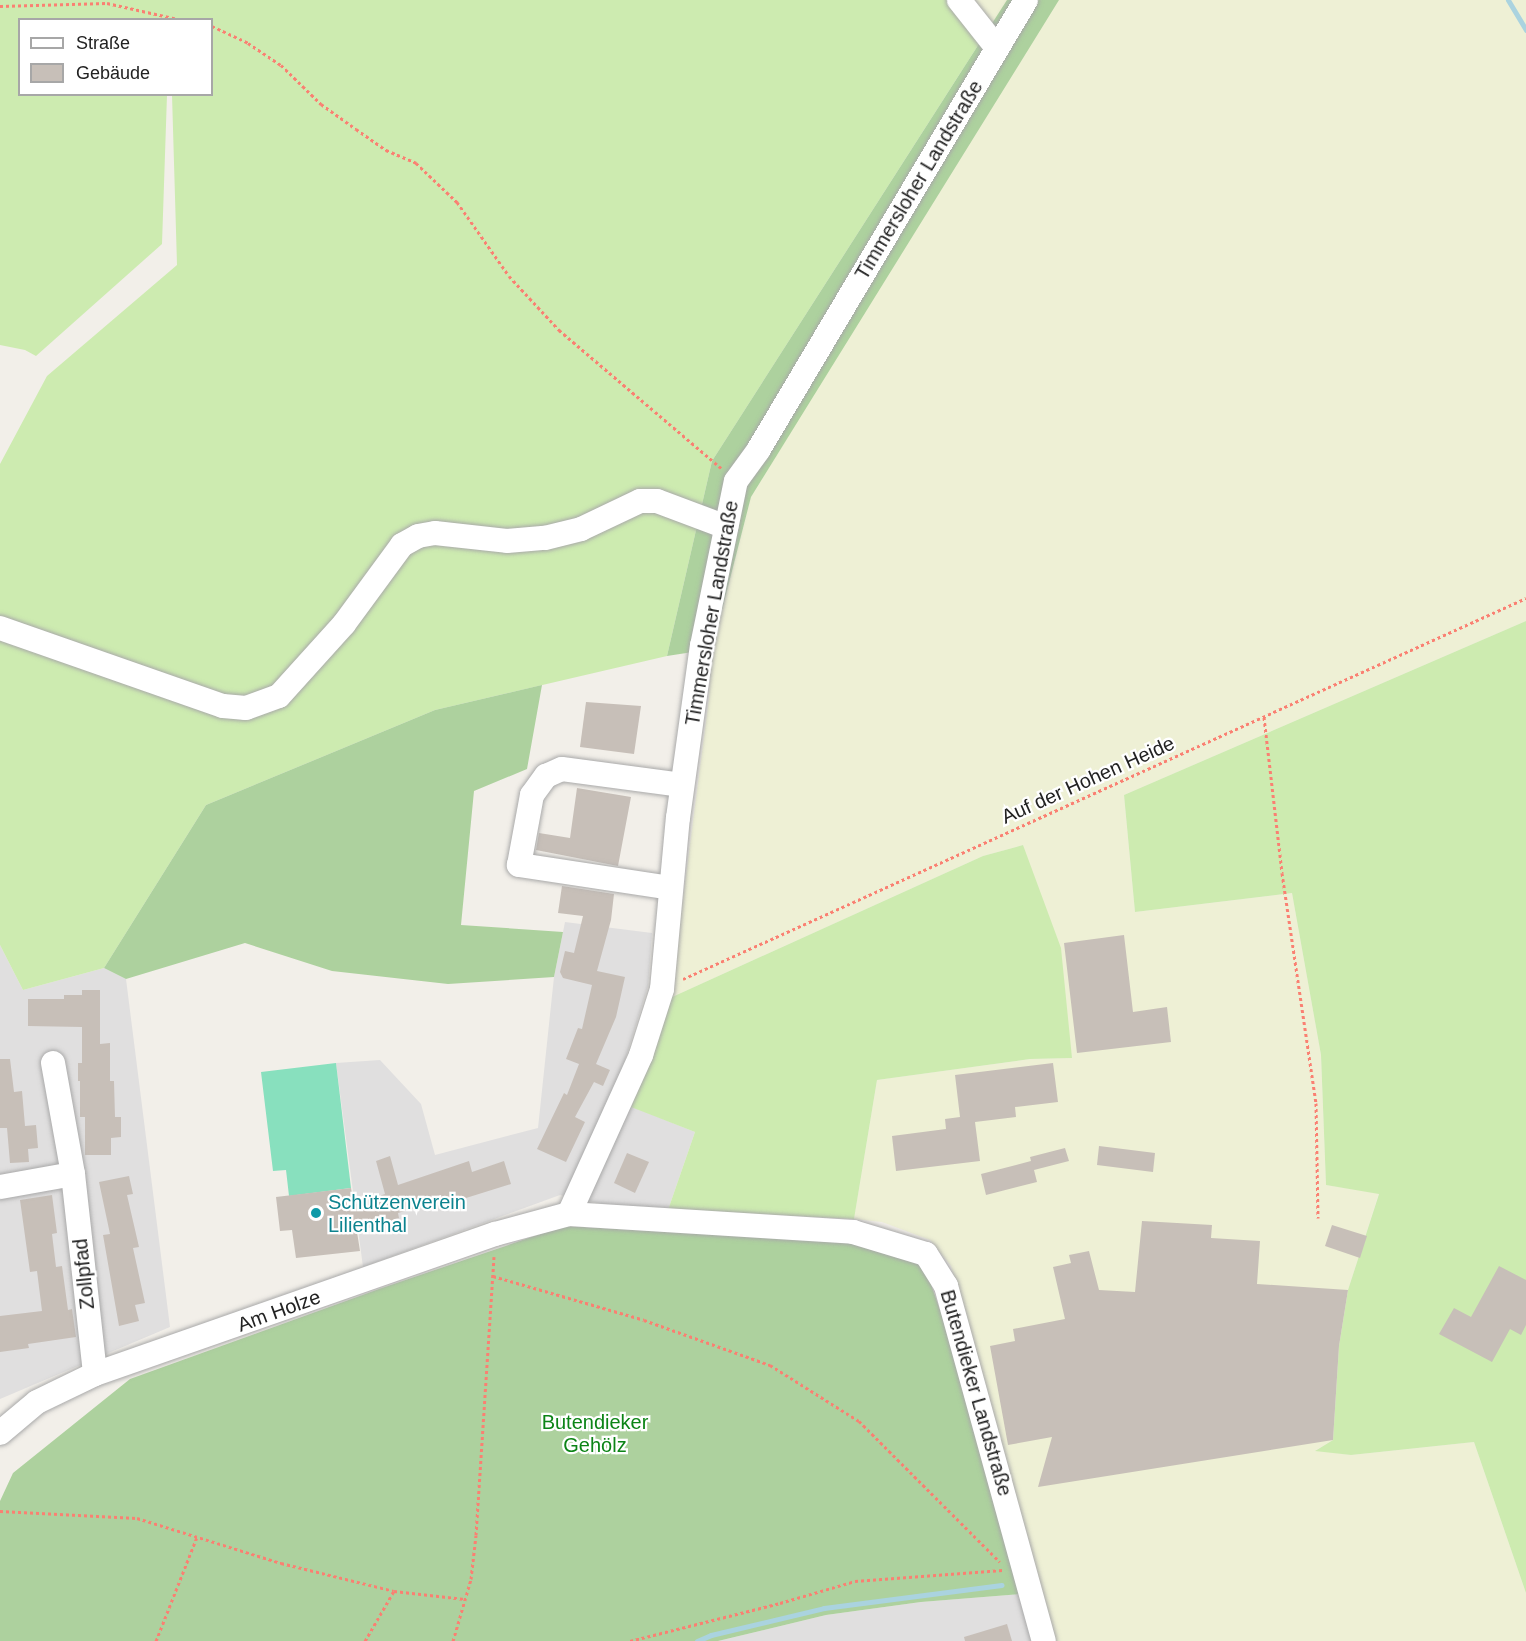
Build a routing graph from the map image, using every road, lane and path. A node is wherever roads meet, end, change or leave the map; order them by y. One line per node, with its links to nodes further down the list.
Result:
1 (959, 0): 6 (street)
2 (1026, 0): 6 (street, Timmersloher Landstraße)
3 (0, 6): 4 (path)
4 (173, 18)
5 (213, 26): 7 (path)
6 (997, 48): 7 (street, Timmersloher Landstraße)
7 (736, 481): 8 (street, Timmersloher Landstraße)
8 (726, 527): 10 (street); 12 (street, Timmersloher Landstraße)
9 (1526, 598): 11 (path, Auf der Hohen Heide)
10 (0, 628)
11 (1264, 717): 14 (path, Auf der Hohen Heide); 19 (path)
12 (682, 785): 13 (street, Timmersloher Landstraße); 13 (street)
13 (671, 888): 14 (street, Timmersloher Landstraße)
14 (662, 989): 18 (street, Timmersloher Landstraße)
15 (53, 1063): 16 (street, Zollpfad)
16 (73, 1174): 17 (street); 22 (street, Zollpfad)
17 (0, 1187)
18 (569, 1214): 20 (street, Am Holze); 32 (street, Butendieker Landstraße)
19 (1318, 1218)
20 (495, 1234): 21 (path); 22 (street, Am Holze)
21 (493, 1276): 27 (path); 31 (path)
22 (95, 1374): 23 (street, Am Holze)
23 (0, 1433)
24 (0, 1511): 25 (path)
25 (197, 1537): 26 (path); 28 (path)
26 (394, 1591): 27 (path); 29 (path)
27 (465, 1599): 30 (path)
28 (156, 1641)
29 (365, 1641)
30 (453, 1641)
31 (630, 1641)
32 (1044, 1641)

